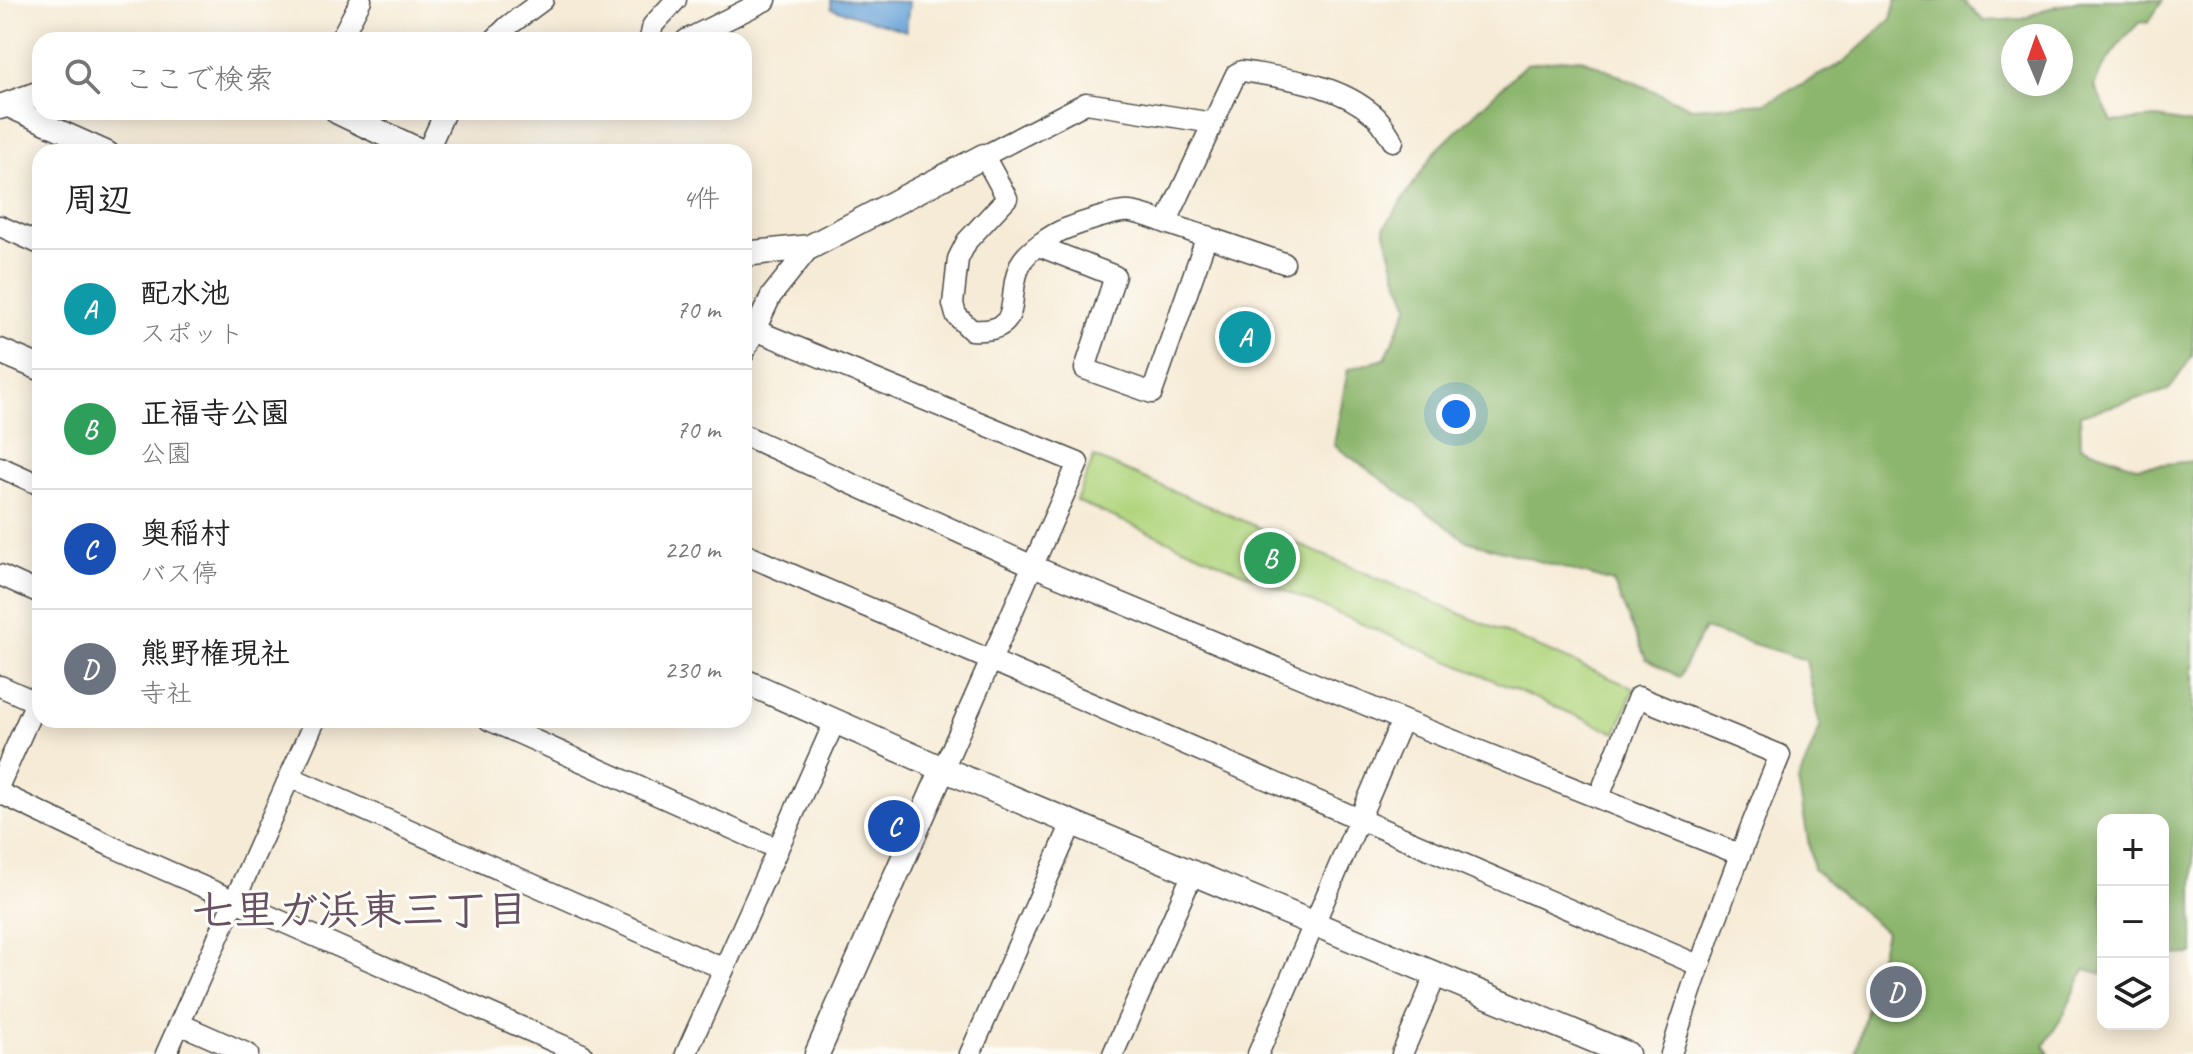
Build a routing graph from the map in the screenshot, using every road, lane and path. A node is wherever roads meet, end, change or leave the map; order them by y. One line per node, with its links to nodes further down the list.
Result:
1 (361, 0): 5 (street)
2 (543, 0): 6 (street)
3 (676, 0): 7 (street)
4 (766, 0): 8 (street)
5 (344, 32)
6 (502, 32)
7 (651, 32)
8 (702, 32)
9 (32, 96): 10 (street)
10 (3, 106): 11 (street)
11 (32, 119)
12 (35, 120): 17 (street)
13 (355, 120): 18 (street)
14 (441, 120): 19 (street)
15 (1213, 123): 16 (street); 20 (street); 21 (street)
16 (1393, 141)
17 (90, 144)
18 (407, 144)
19 (428, 144)
20 (984, 156): 25 (street); 26 (street)
21 (1166, 223): 23 (street); 25 (street)
22 (0, 226): 24 (street)
23 (1207, 236): 25 (street); 28 (street)
24 (32, 240)
25 (1039, 246)
26 (810, 247): 27 (street); 29 (street)
27 (752, 253)
28 (1284, 263)
29 (755, 330): 30 (street); 37 (street)
30 (752, 336)
31 (0, 351): 32 (street)
32 (32, 365)
33 (752, 439): 37 (street)
34 (0, 467): 35 (street)
35 (32, 481)
36 (752, 557): 40 (street)
37 (1033, 566): 40 (street); 45 (street)
38 (0, 575): 39 (street)
39 (32, 589)
40 (991, 660): 49 (street); 54 (street)
41 (752, 685): 46 (street)
42 (0, 686): 43 (street)
43 (32, 695)
44 (32, 711): 51 (street)
45 (1402, 720): 53 (street); 54 (street)
46 (835, 721): 49 (street); 56 (street)
47 (311, 728): 50 (street)
48 (507, 728): 56 (street)
49 (943, 769): 55 (street); 65 (street)
50 (290, 777): 59 (street); 62 (street)
51 (0, 783)
52 (0, 793): 59 (street)
53 (1599, 797): 57 (street); 57 (street)
54 (1358, 818): 60 (street); 61 (street)
55 (1072, 823): 58 (street); 70 (street)
56 (778, 849): 62 (street)
57 (1739, 854): 61 (street)
58 (1193, 873): 60 (street); 71 (street)
59 (235, 900): 64 (street); 68 (street)
60 (1313, 924): 63 (street); 72 (street)
61 (1698, 965): 75 (street)
62 (724, 969): 69 (street)
63 (1436, 975): 73 (street); 74 (street)
64 (180, 1024): 66 (street); 67 (street)
65 (823, 1052)
66 (166, 1054)
67 (248, 1054)
68 (582, 1054)
69 (686, 1054)
70 (970, 1054)
71 (1113, 1054)
72 (1258, 1054)
73 (1402, 1054)
74 (1627, 1054)
75 (1671, 1054)

